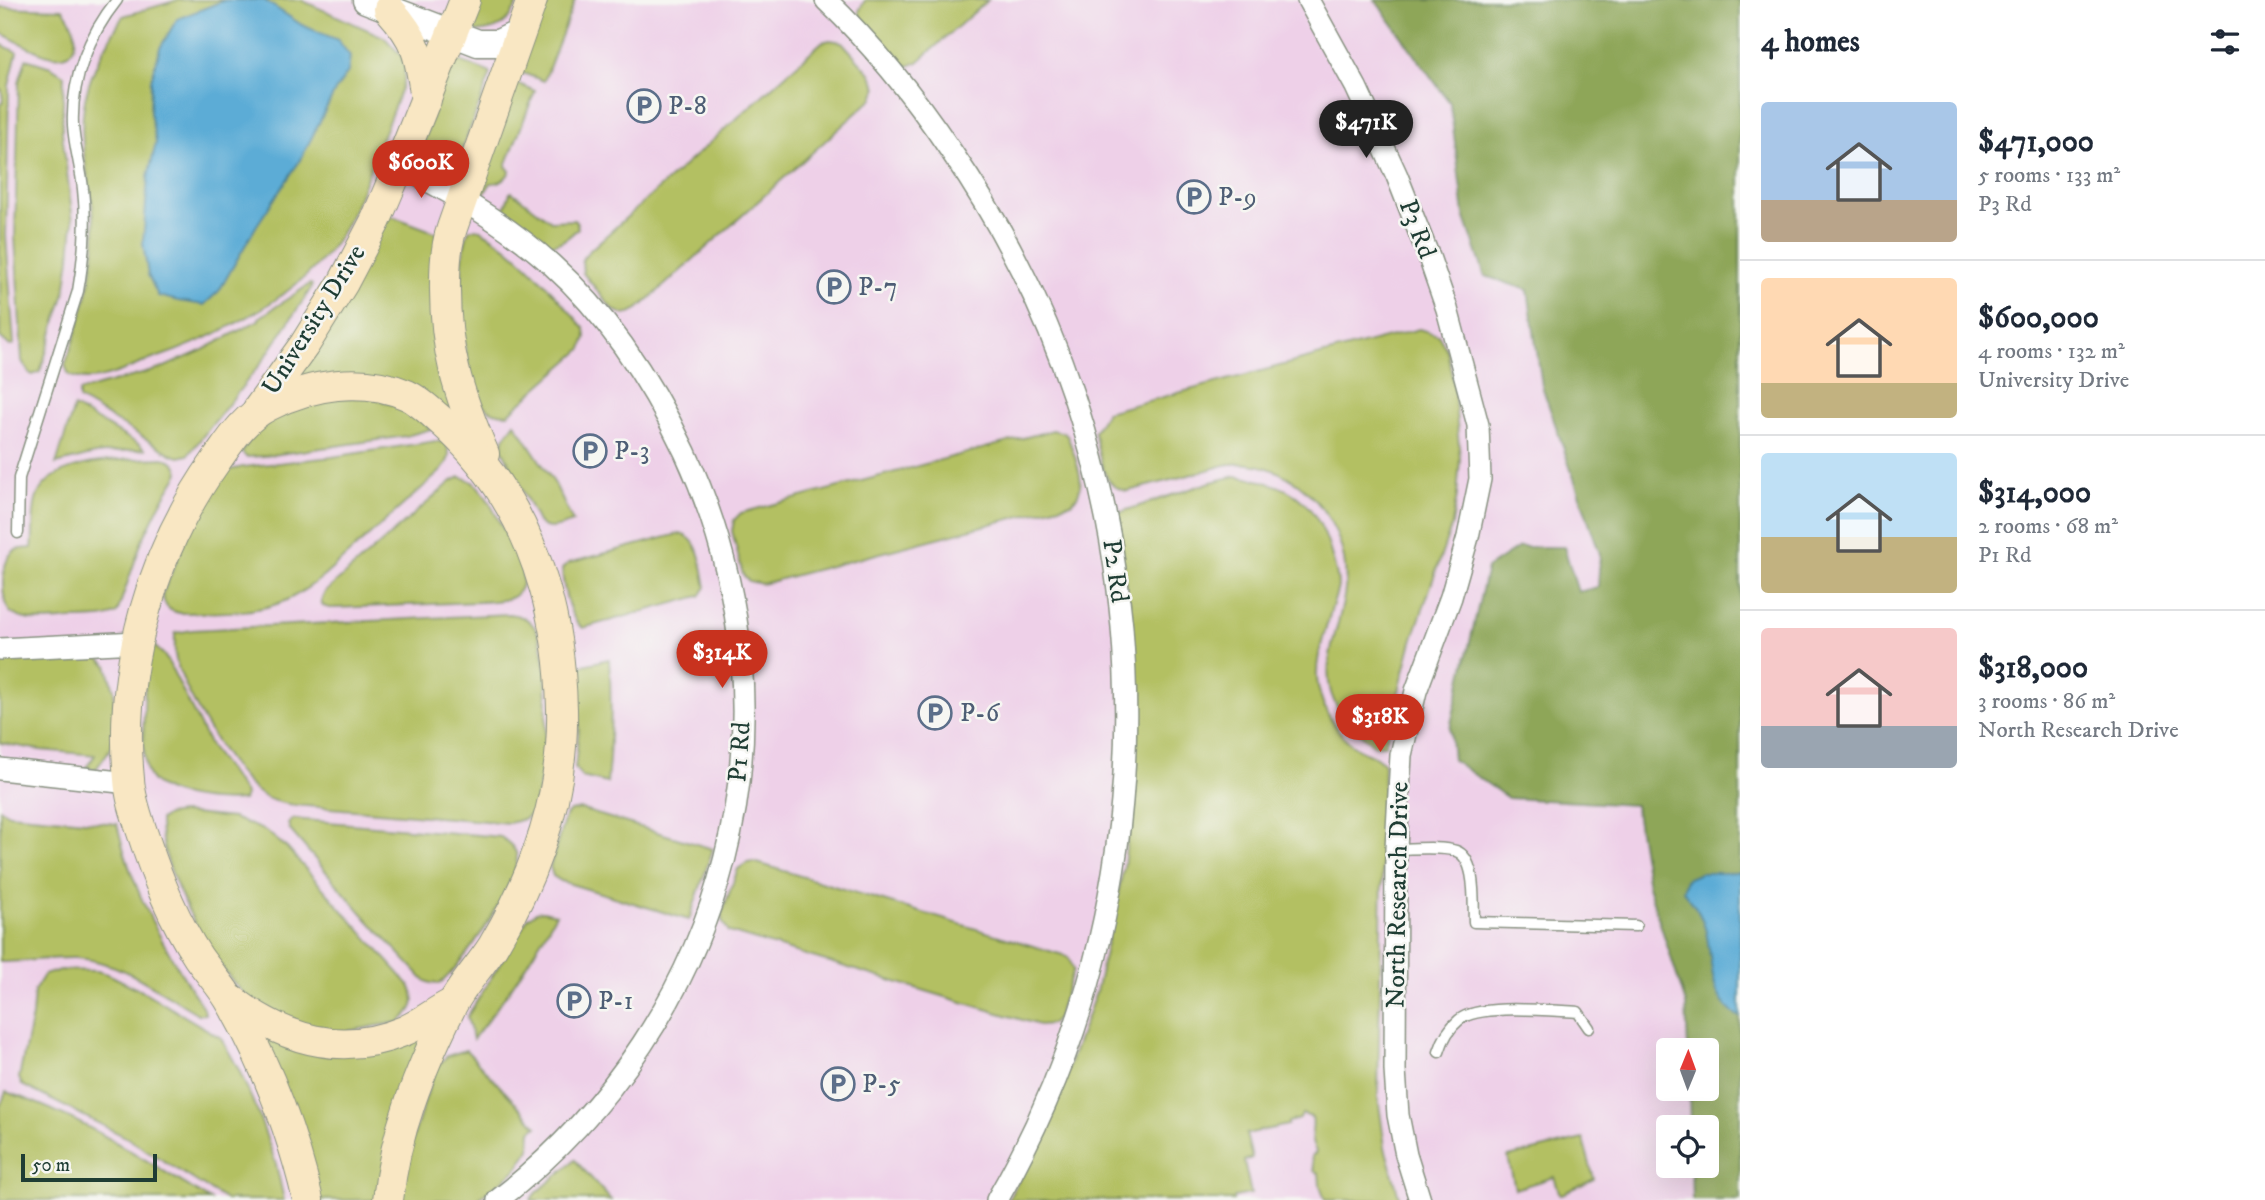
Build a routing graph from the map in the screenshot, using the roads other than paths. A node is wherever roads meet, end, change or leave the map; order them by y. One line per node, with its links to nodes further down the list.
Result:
1 (117, 0): 15 (lane)
2 (465, 0): 8 (main road, University Drive)
3 (532, 0): 7 (main road, University Drive)
4 (826, 0): 29 (street, P2 Rd)
5 (1308, 0): 12 (street, P3 Rd)
6 (378, 5): 8 (street); 9 (main road)
7 (521, 32): 8 (street); 11 (main road, University Drive)
8 (453, 34): 9 (main road, University Drive)
9 (426, 100): 10 (main road, University Drive)
10 (400, 166): 11 (street, P1 Rd); 13 (main road, University Drive)
11 (462, 198): 14 (main road, University Drive); 28 (street, P1 Rd)
12 (1447, 309): 20 (street, North Research Drive)
13 (256, 412): 14 (main road, University Drive); 16 (main road, University Drive)
14 (489, 471): 23 (main road, University Drive)
15 (18, 533)
16 (137, 642): 17 (street); 19 (main road, University Drive)
17 (0, 649)
18 (0, 769): 19 (street)
19 (129, 783): 22 (main road, University Drive)
20 (1396, 849): 21 (lane); 30 (street, North Research Drive)
21 (1636, 926)
22 (230, 999): 23 (main road, University Drive); 26 (main road, University Drive)
23 (451, 1004): 27 (main road, University Drive)
24 (1589, 1028): 25 (lane)
25 (1439, 1052)
26 (308, 1200)
27 (388, 1200)
28 (498, 1200)
29 (997, 1200)
30 (1420, 1200)

